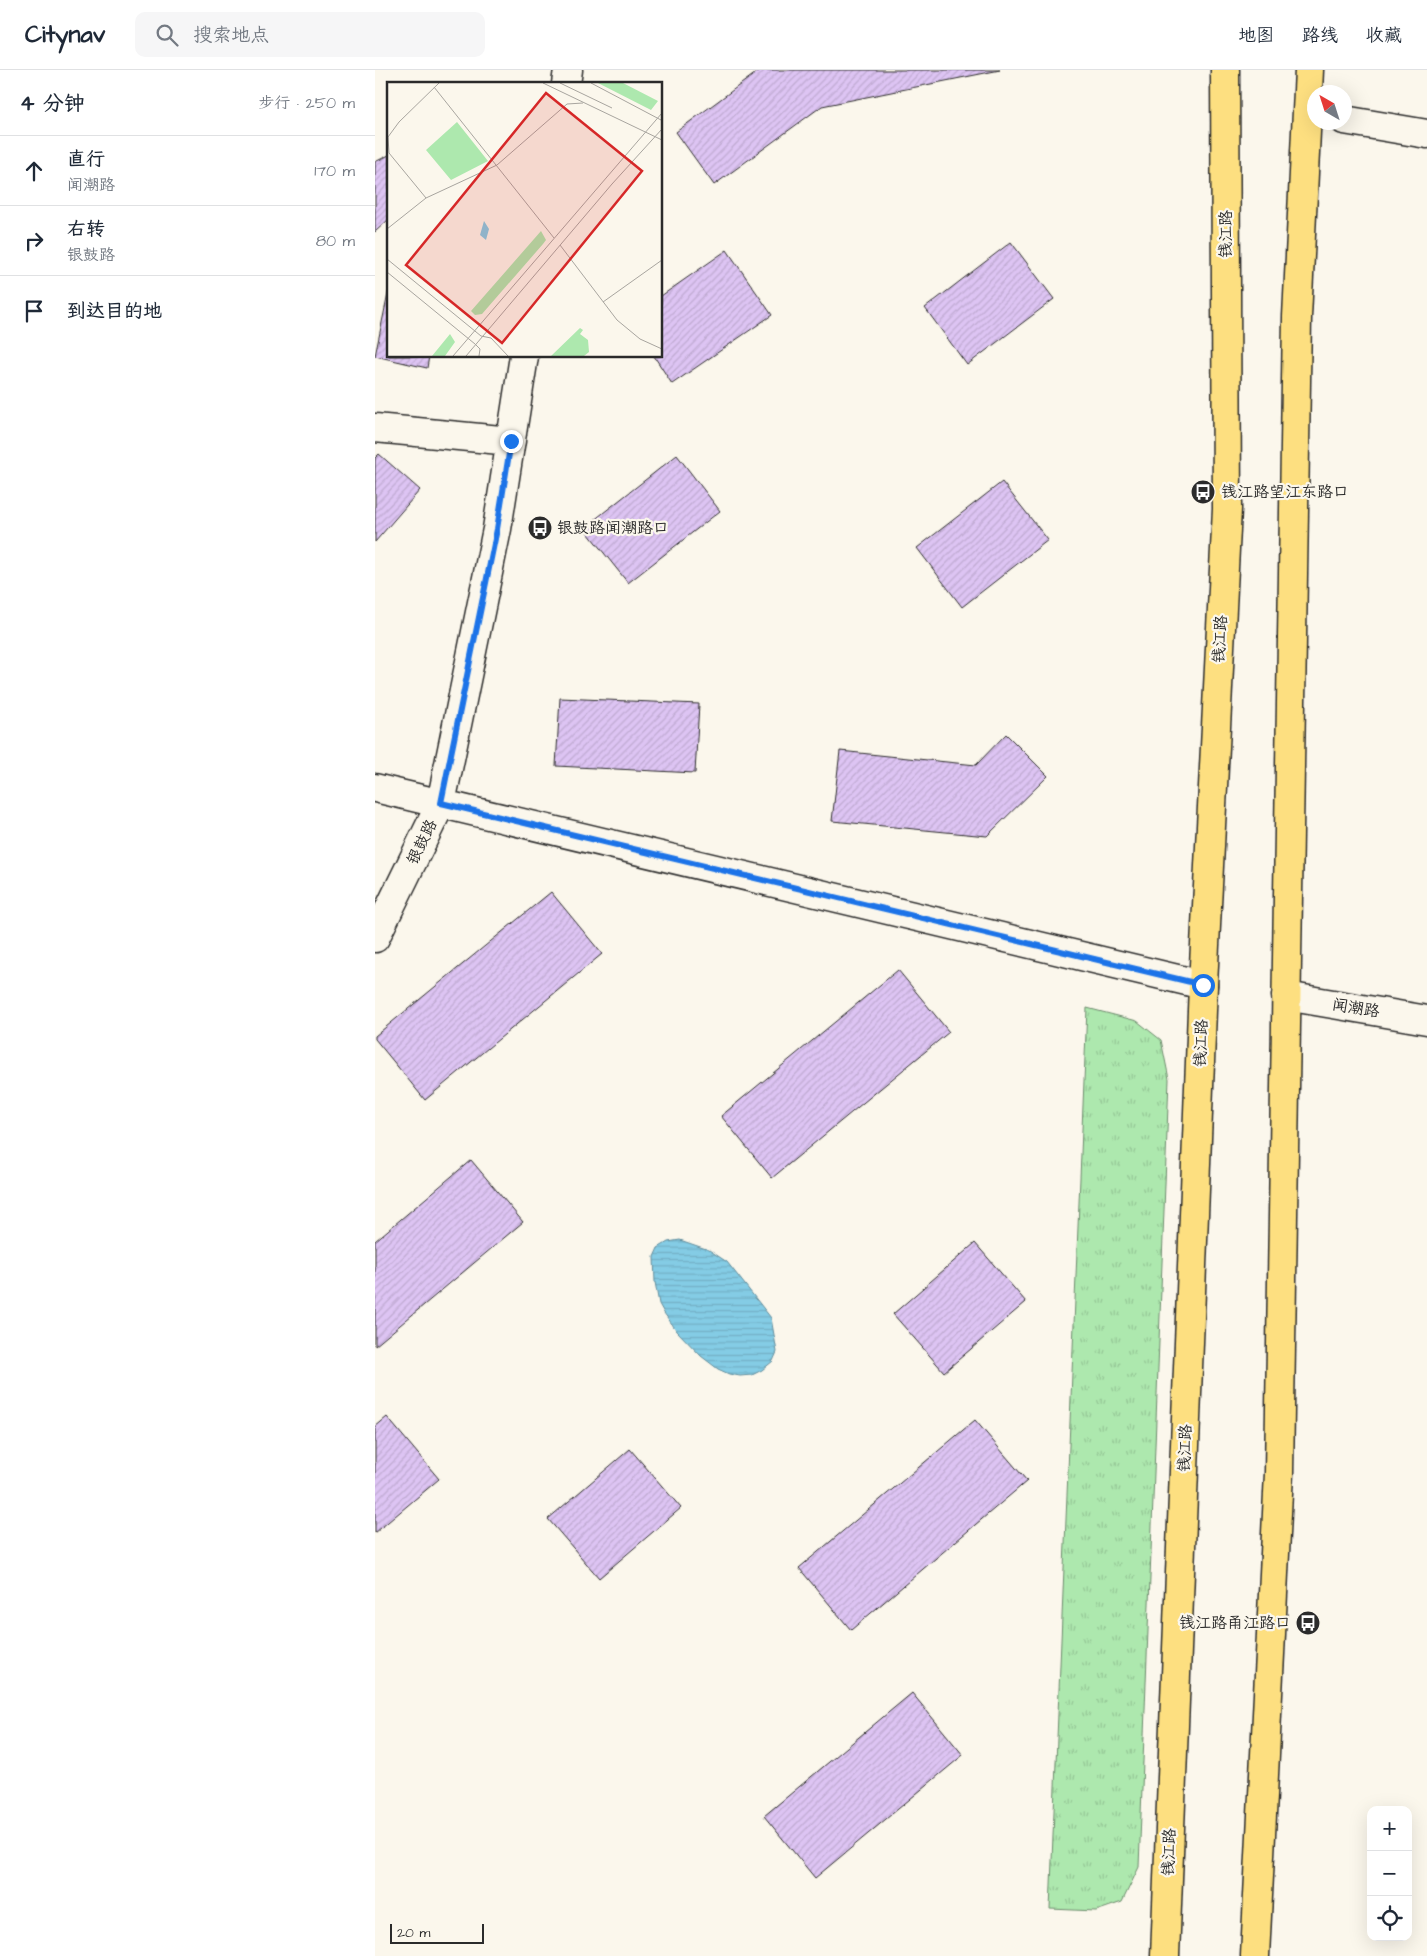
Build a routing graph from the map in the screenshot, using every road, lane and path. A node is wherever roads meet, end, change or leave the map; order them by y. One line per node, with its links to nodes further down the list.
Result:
1 (1225, 70): 13 (main road, 钱江路)
2 (1309, 70): 3 (main road)
3 (1310, 85)
4 (1352, 121): 6 (street)
5 (1310, 130): 14 (main road)
6 (1427, 134)
7 (524, 358): 9 (street, 银鼓路)
8 (375, 428): 9 (street)
9 (511, 441): 11 (street, 银鼓路)
10 (375, 788): 11 (street)
11 (441, 803): 12 (street, 银鼓路); 13 (street)
12 (375, 938)
13 (1203, 985): 16 (main road, 钱江路)
14 (1286, 996): 15 (street, 闻潮路); 17 (main road)
15 (1427, 1020)
16 (1165, 1956)
17 (1255, 1956)

